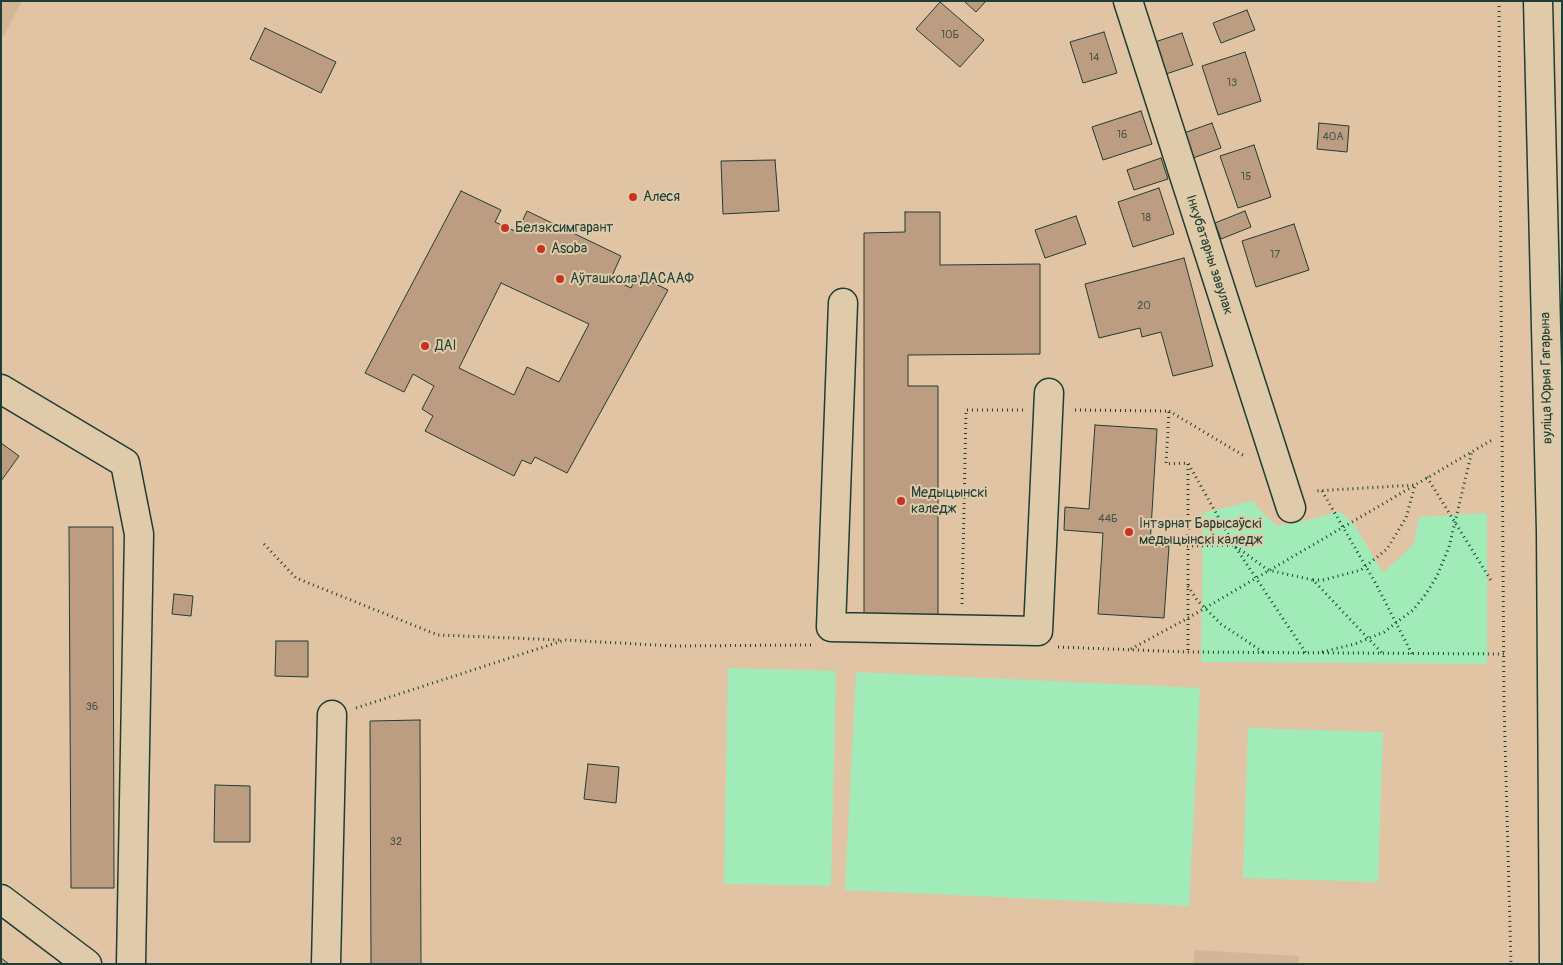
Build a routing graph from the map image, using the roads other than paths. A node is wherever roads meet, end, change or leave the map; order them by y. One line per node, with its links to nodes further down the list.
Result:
1 (1128, 1): 6 (main road, Інкубатарны завулак)
2 (1538, 1): 8 (main road, вуліца Юрыя Гагарына)
3 (843, 303): 5 (main road)
4 (1, 389): 12 (main road)
5 (1049, 402)
6 (1285, 492)
7 (332, 715): 13 (main road)
8 (1558, 724): 9 (main road, вуліца Юрыя Гагарына)
9 (1558, 841): 14 (main road, вуліца Юрыя Гагарына)
10 (1, 899): 11 (main road)
11 (87, 964)
12 (131, 964)
13 (326, 964)
14 (1554, 964)

